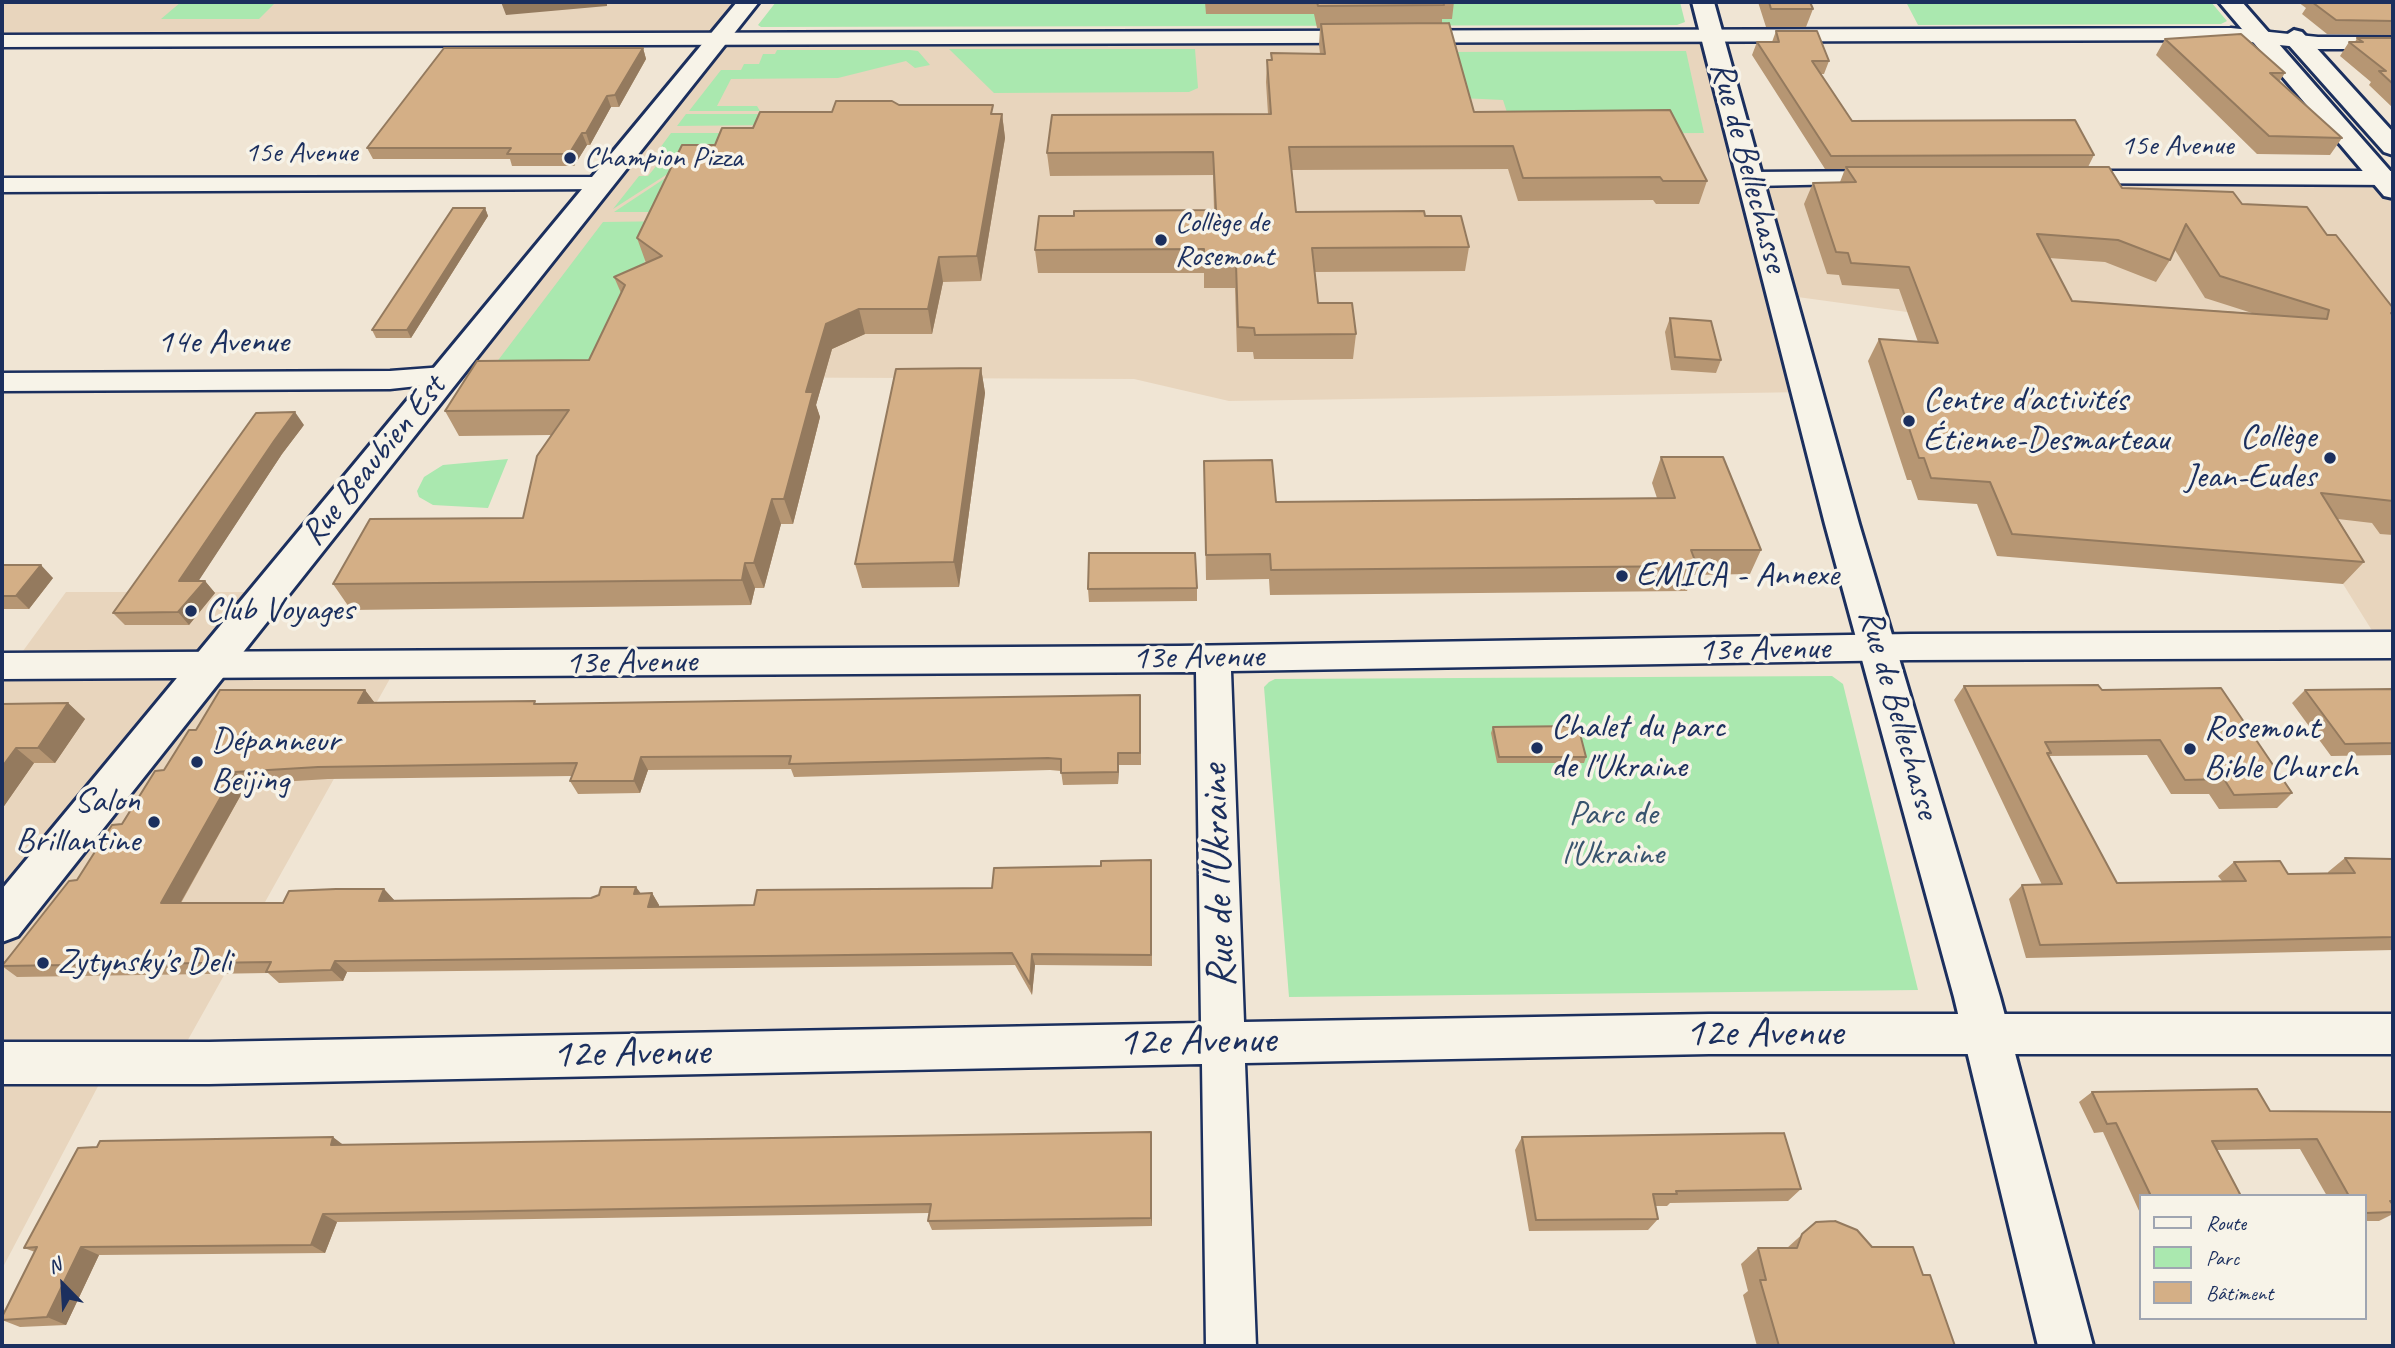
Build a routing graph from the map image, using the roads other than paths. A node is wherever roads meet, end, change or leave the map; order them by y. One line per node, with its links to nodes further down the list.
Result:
1 (748, 2): 6 (street, Rue Beaubien Est)
2 (1703, 2): 5 (street, Rue de Bellechasse)
3 (2230, 2): 4 (street)
4 (2269, 28): 5 (street); 8 (street); 14 (street)
5 (1713, 36): 6 (street); 13 (street, Rue de Bellechasse)
6 (718, 40): 7 (street); 15 (street, Rue Beaubien Est)
7 (2, 41)
8 (2298, 41): 9 (street); 10 (street)
9 (2393, 43)
10 (2393, 147)
11 (1908, 178): 13 (street)
12 (2046, 178): 14 (street, 15e Avenue)
13 (1752, 179): 20 (street, Rue de Bellechasse)
14 (2389, 182)
15 (601, 184): 16 (street, 15e Avenue); 17 (street, Rue Beaubien Est)
16 (2, 186)
17 (444, 376): 18 (street, 14e Avenue); 22 (street, Rue Beaubien Est)
18 (2, 382)
19 (2393, 645): 20 (street, 13e Avenue)
20 (1879, 647): 21 (street, 13e Avenue); 25 (street, Rue de Bellechasse)
21 (1213, 659): 22 (street, 13e Avenue); 27 (street, Rue de l'Ukraine)
22 (208, 664): 23 (street, 13e Avenue); 24 (street, Rue Beaubien Est)
23 (2, 666)
24 (2, 922)
25 (1986, 1034): 26 (street, 12e Avenue); 27 (street, 12e Avenue); 30 (street, Rue de Bellechasse)
26 (2393, 1034)
27 (1223, 1041): 28 (street, 12e Avenue); 29 (street, Rue de l'Ukraine)
28 (2, 1063)
29 (1231, 1346)
30 (2066, 1346)

